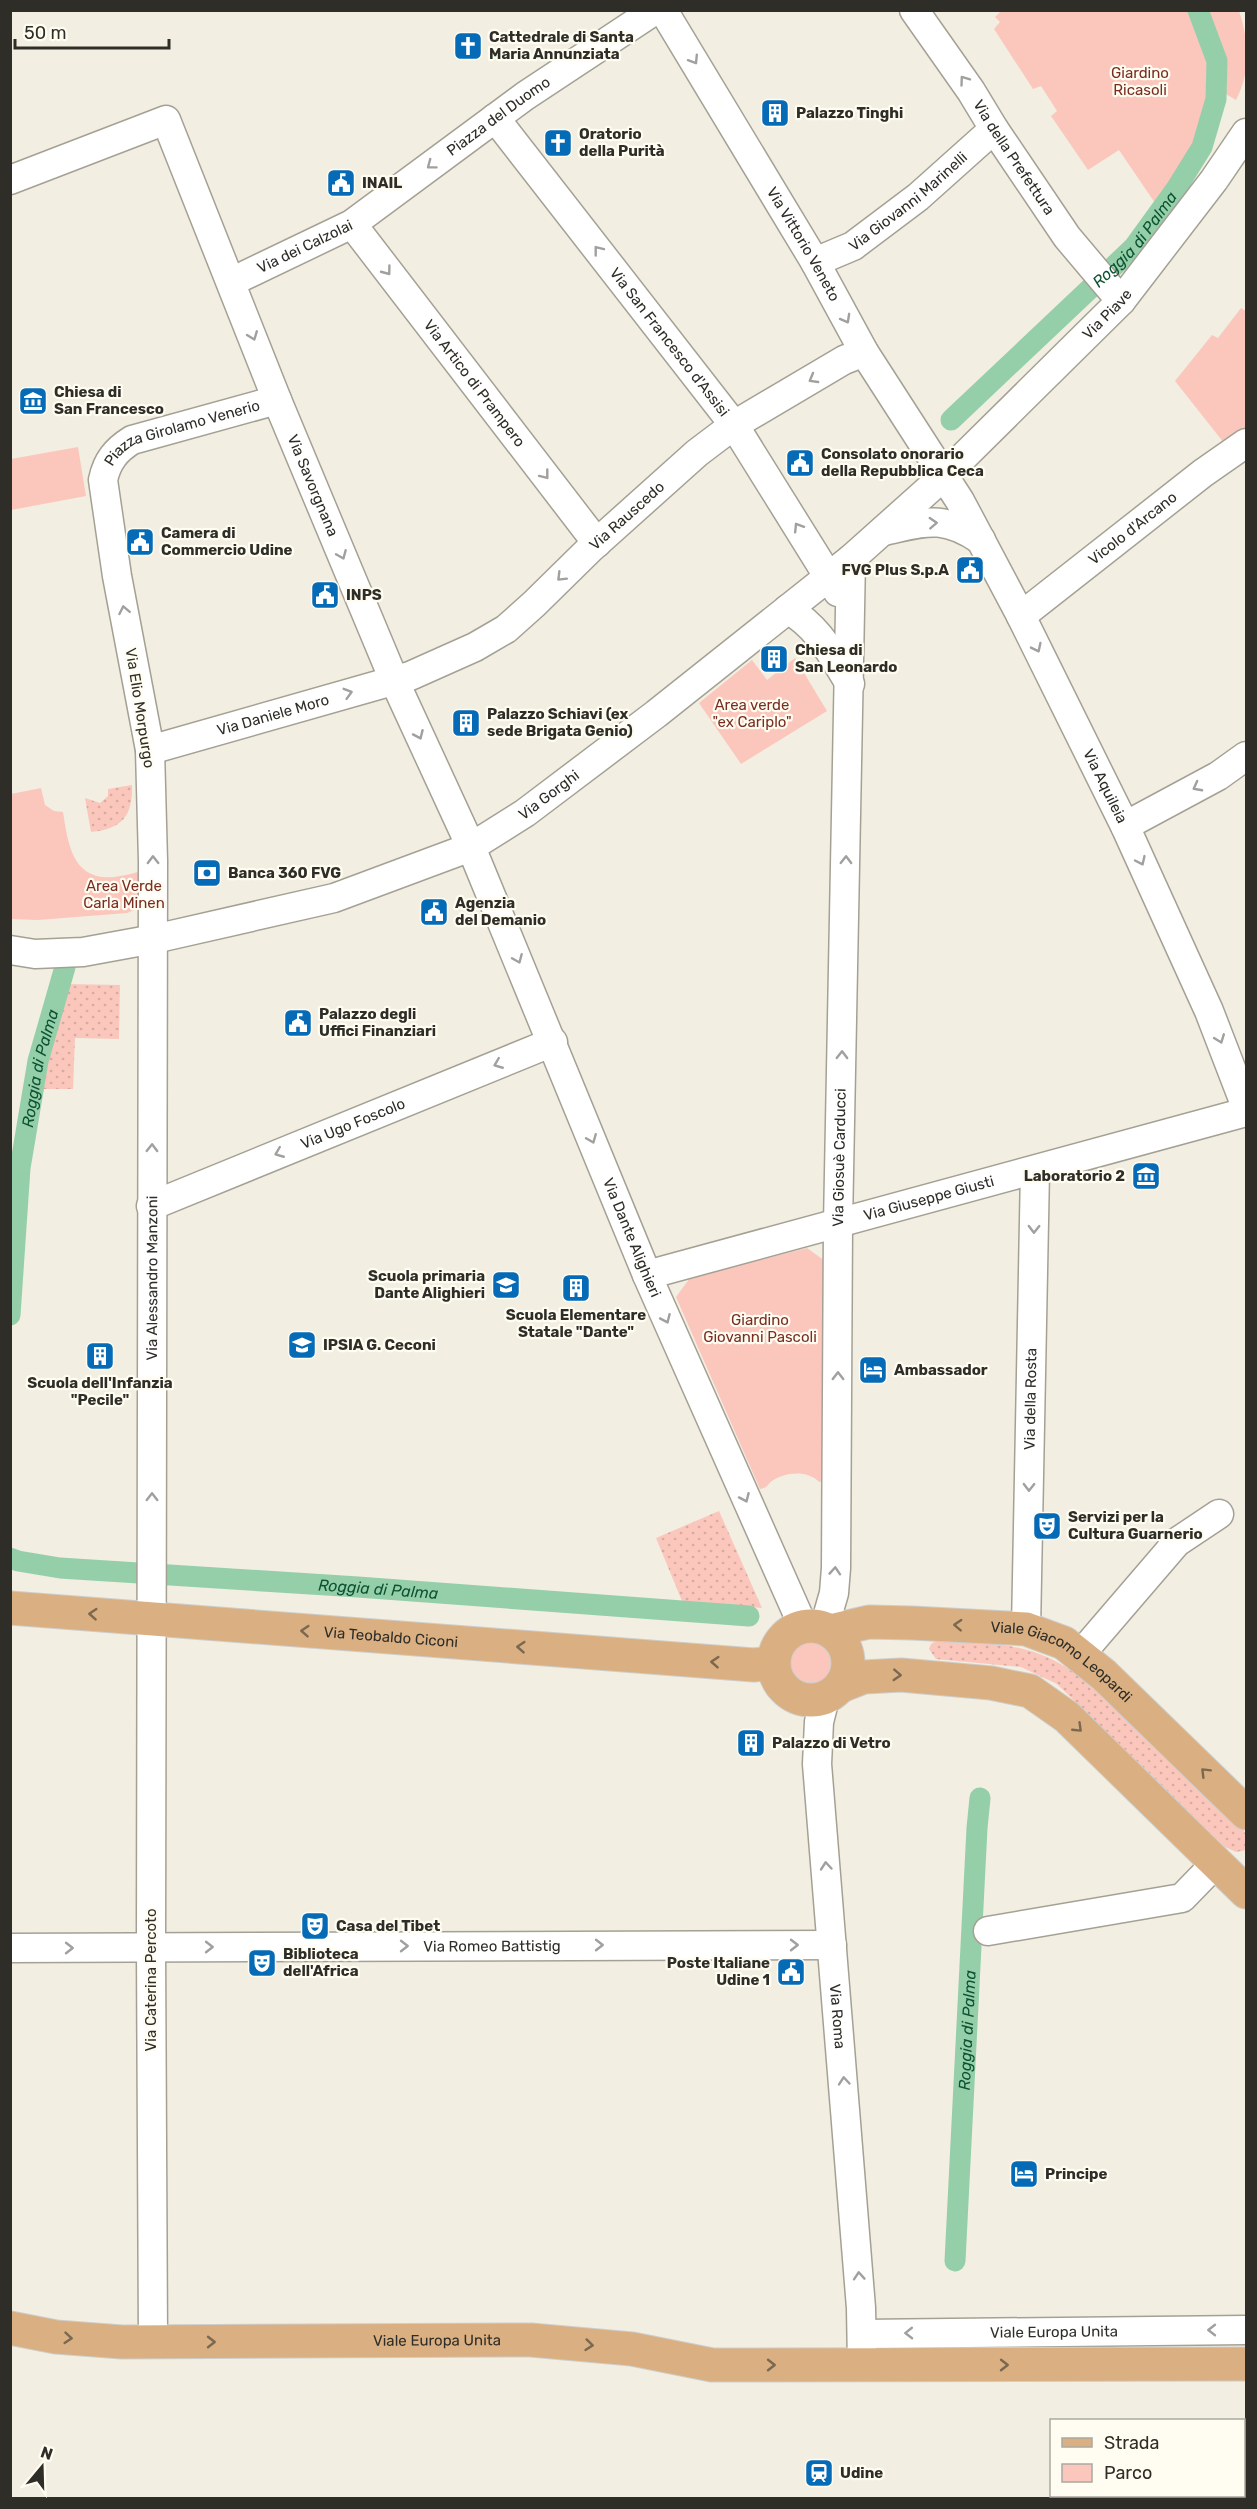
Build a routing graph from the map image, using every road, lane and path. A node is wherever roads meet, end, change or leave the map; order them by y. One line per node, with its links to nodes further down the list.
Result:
1 (655, 10): 4 (street, Piazza del Duomo)
2 (663, 10): 10 (street, Via Vittorio Veneto, one-way to 10)
3 (914, 10): 5 (street, Via della Prefettura, one-way to 3)
4 (495, 118): 8 (street, Piazza del Duomo, one-way to 8); 15 (street, Via San Francesco d'Assisi, one-way to 4)
5 (994, 129): 10 (street, Via Giovanni Marinelli); 12 (street, Via della Prefettura)
6 (1246, 133): 12 (street, Via Piave)
7 (10, 180): 11 (street, Via Savorgnana)
8 (376, 207): 9 (street, Via dei Calzolai)
9 (352, 224): 11 (street, Via dei Calzolai); 21 (street, Via Artico di Prampero, one-way to 21)
10 (814, 262): 13 (street, Via Vittorio Veneto, one-way to 13)
11 (231, 282): 14 (street, Via Savorgnana, one-way to 14)
12 (1107, 284): 17 (street, Via Piave)
13 (864, 352): 15 (street, Via Rauscedo, one-way to 15); 17 (street, Via Vittorio Veneto)
14 (277, 400): 18 (street, Piazza Girolamo Venerio); 27 (street, Via Savorgnana, one-way to 27)
15 (735, 425): 21 (street, Via Rauscedo); 23 (street, Via San Francesco d'Assisi, one-way to 15)
16 (1246, 443): 26 (street, Vicolo d'Arcano)
17 (945, 475): 19 (street, Via Gorghi); 20 (street, Via Aquileia)
18 (103, 480): 29 (street, Via Elio Morpurgo, one-way to 18)
19 (882, 532): 20 (street, Via Gorghi, one-way to 20); 22 (street, Via Gorghi)
20 (981, 540): 26 (street, Via Aquileia)
21 (597, 543): 27 (street, Via Rauscedo, one-way to 27)
22 (851, 559): 23 (street, Via Gorghi); 25 (street, Via Giosuè Carducci)
23 (829, 577): 24 (street, Via Gorghi); 25 (street)
24 (788, 609): 28 (street); 32 (street, Via Gorghi)
25 (850, 612): 28 (street, Via Giosuè Carducci)
26 (1021, 616): 31 (street, Via Aquileia, one-way to 31)
27 (394, 680): 29 (street, Via Daniele Moro, one-way to 27); 32 (street, Via Savorgnana, one-way to 32)
28 (850, 684): 40 (street, Via Giosuè Carducci, one-way to 28)
29 (150, 750): 33 (street, Via Elio Morpurgo, one-way to 29)
30 (1246, 756): 31 (street, one-way to 31)
31 (1125, 826): 36 (street, Via Aquileia, one-way to 36)
32 (471, 847): 33 (street, Via Gorghi); 35 (street, Via Dante Alighieri, one-way to 35)
33 (154, 939): 34 (street, Via Gorghi); 39 (street, Via Alessandro Manzoni, one-way to 33)
34 (10, 950)
35 (553, 1042): 39 (street, Via Ugo Foscolo, one-way to 39); 41 (street, Via Dante Alighieri, one-way to 41)
36 (1246, 1107)
37 (1246, 1112): 38 (street, Via Giuseppe Giusti)
38 (1035, 1170): 40 (street, Via Giuseppe Giusti); 46 (street, Via della Rosta, one-way to 46)
39 (151, 1206): 43 (street, Via Alessandro Manzoni, one-way to 39)
40 (838, 1224): 41 (street, Via Giuseppe Giusti); 45 (street, Via Giosuè Carducci, one-way to 40)
41 (647, 1275): 45 (street, Via Dante Alighieri, one-way to 45)
42 (1219, 1514): 47 (street)
43 (152, 1604): 44 (main road, Via Teobaldo Ciconi, one-way to 44); 48 (main road, Via Teobaldo Ciconi, one-way to 43); 56 (street, Via Caterina Percoto)
44 (10, 1608)
45 (819, 1628): 46 (main road, Viale Giacomo Leopardi, one-way to 45); 48 (main road); 49 (main road)
46 (1026, 1629): 47 (main road, Viale Giacomo Leopardi)
47 (1080, 1655): 50 (main road, Viale Giacomo Leopardi, one-way to 47)
48 (773, 1663): 49 (main road)
49 (833, 1692): 51 (main road, one-way to 51); 54 (street, Via Roma, one-way to 49)
50 (1246, 1814)
51 (1216, 1863): 52 (main road); 53 (street)
52 (1246, 1892)
53 (988, 1931)
54 (832, 1945): 56 (street, Via Romeo Battistig, one-way to 54); 62 (street, Via Roma, one-way to 54)
55 (10, 1948): 56 (street, Via Romeo Battistig, one-way to 56)
56 (151, 1948): 61 (street, Via Caterina Percoto)
57 (10, 2328): 61 (main road, Viale Europa Unita, one-way to 61)
58 (1166, 2330): 59 (street, Viale Europa Unita, one-way to 58); 60 (street, Viale Europa Unita); 63 (street)
59 (1246, 2330)
60 (953, 2332): 62 (street, Viale Europa Unita, one-way to 62); 65 (street)
61 (153, 2342): 62 (main road, Viale Europa Unita, one-way to 62)
62 (862, 2350): 65 (main road, Viale Europa Unita)
63 (1167, 2364): 64 (main road, Viale Europa Unita); 65 (main road, Viale Europa Unita, one-way to 63)
64 (1246, 2364)
65 (954, 2365)

